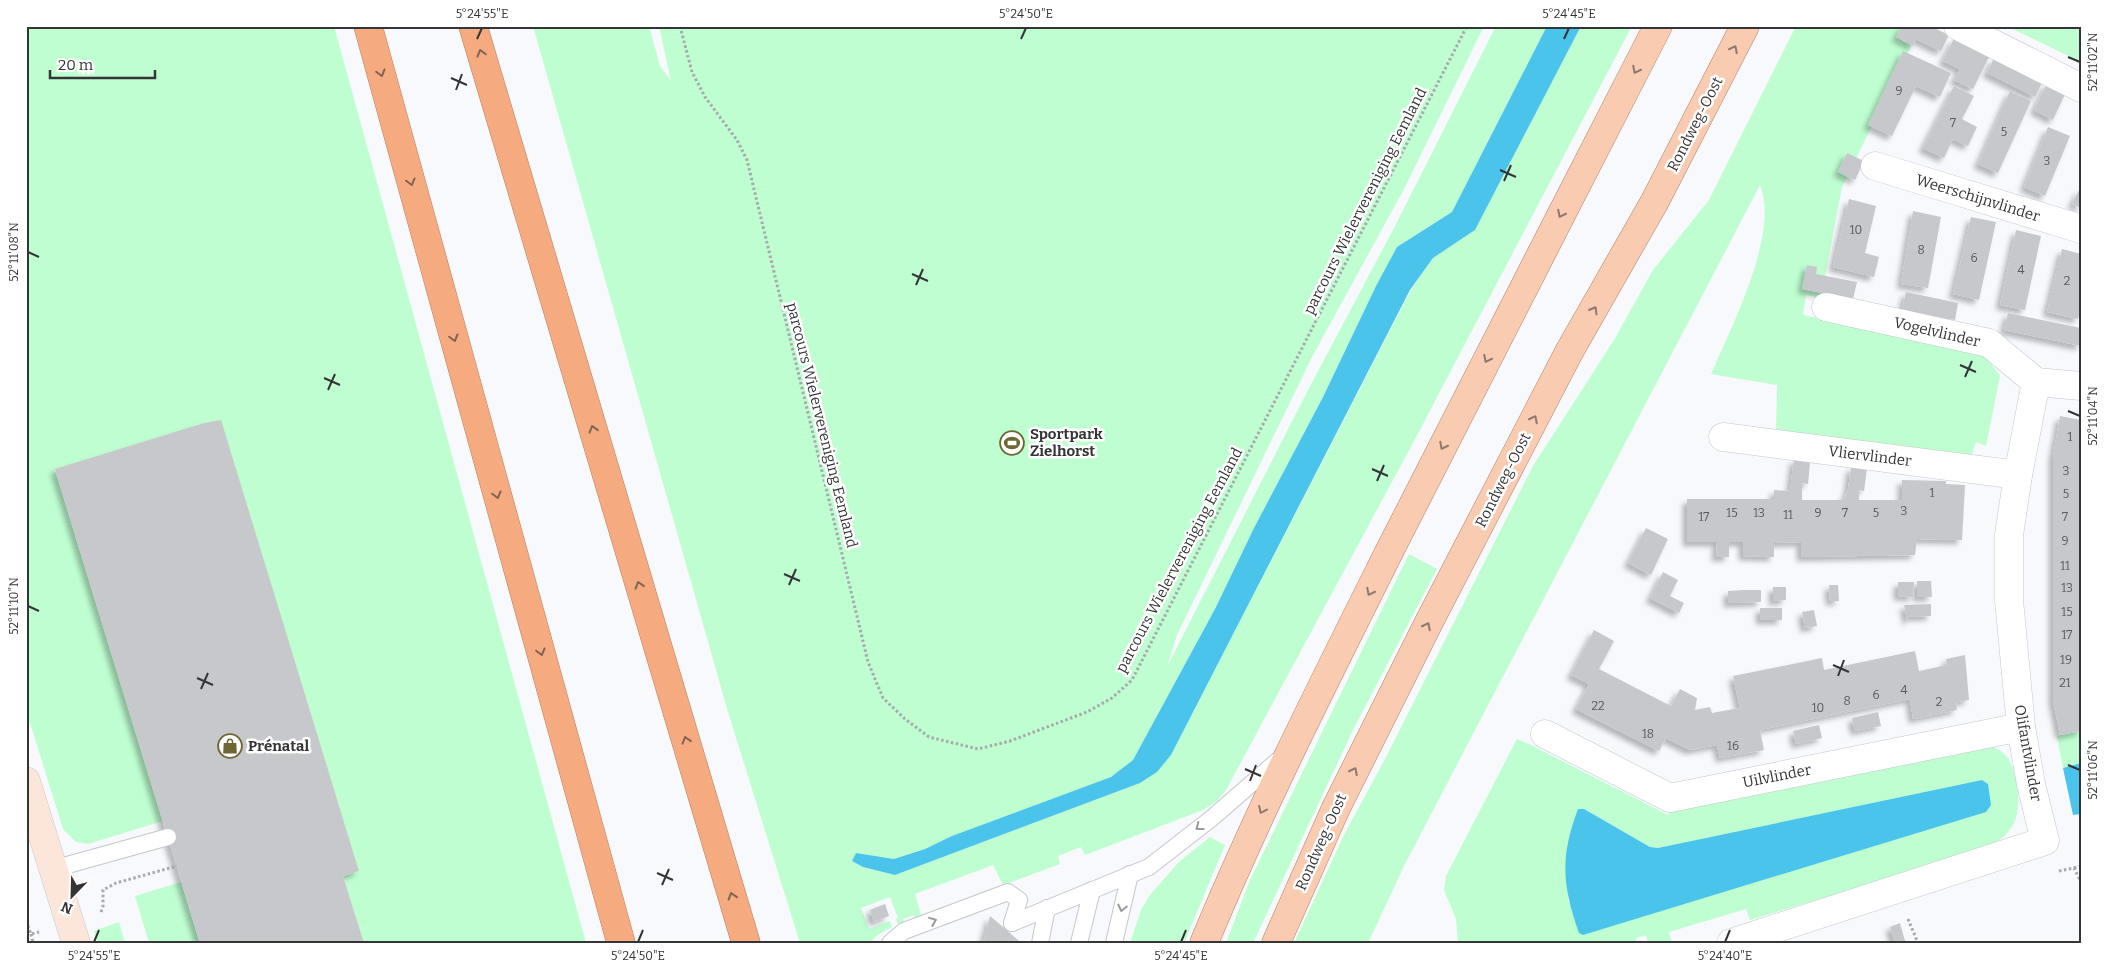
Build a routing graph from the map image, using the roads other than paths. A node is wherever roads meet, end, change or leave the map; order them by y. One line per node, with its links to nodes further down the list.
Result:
1 (368, 26): 24 (highway, one-way to 24)
2 (473, 26): 25 (highway, one-way to 2)
3 (1658, 26): 16 (main road, one-way to 16)
4 (1746, 26): 31 (main road, Rondweg-Oost, one-way to 4)
5 (1958, 26): 6 (street)
6 (2081, 88)
7 (1875, 166): 8 (street, Weerschijnvlinder)
8 (2081, 230)
9 (1826, 307): 10 (street, Vogelvlinder)
10 (2036, 382): 11 (street); 13 (street, Olifantvlinder)
11 (2081, 386)
12 (1723, 437): 13 (street, Vliervlinder)
13 (2018, 475): 14 (street, Olifantvlinder)
14 (2021, 727): 15 (street, Uilvlinder); 32 (street, Olifantvlinder)
15 (1545, 734)
16 (1290, 750): 20 (lane, one-way to 20); 30 (main road, one-way to 30)
17 (26, 781): 19 (street)
18 (168, 837): 19 (lane)
19 (53, 869): 23 (street)
20 (1130, 874): 21 (lane); 29 (lane, one-way to 29)
21 (1092, 890): 22 (lane); 28 (lane)
22 (1047, 908): 26 (lane, one-way to 22); 27 (lane)
23 (76, 943)
24 (621, 943)
25 (746, 943)
26 (890, 943)
27 (1040, 943)
28 (1079, 943)
29 (1114, 943)
30 (1204, 943)
31 (1276, 943)
32 (1730, 943)

